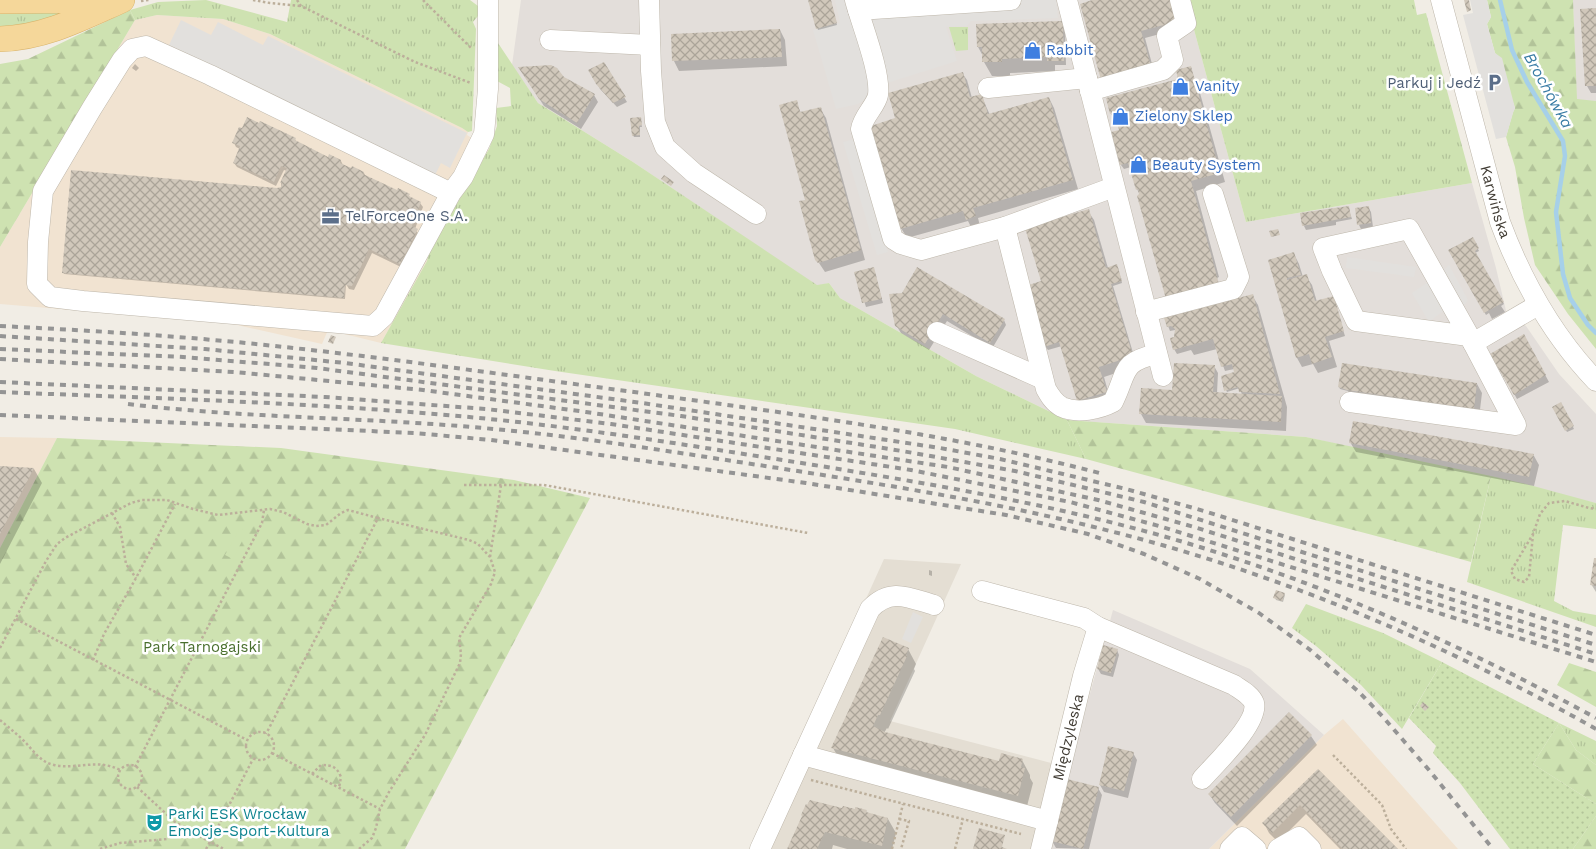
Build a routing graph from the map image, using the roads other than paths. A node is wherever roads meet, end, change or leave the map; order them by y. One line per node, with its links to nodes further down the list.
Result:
1 (87, 0): 9 (main road)
2 (122, 0): 11 (main road)
3 (488, 0): 17 (street)
4 (649, 0): 13 (street)
5 (1011, 0): 10 (street)
6 (1067, 0): 14 (street)
7 (1180, 0): 14 (street)
8 (1441, 0): 21 (street, Karwińska)
9 (0, 1)
10 (856, 5): 20 (street)
11 (0, 39)
12 (550, 40): 13 (street)
13 (650, 46): 19 (street)
14 (1089, 84): 15 (street); 16 (street)
15 (988, 88)
16 (1114, 187): 20 (street); 22 (street)
17 (451, 193): 17 (street)
18 (1213, 194): 22 (street)
19 (756, 214)
20 (1005, 227): 27 (street)
21 (1538, 305): 24 (street); 28 (street, Karwińska)
22 (1146, 312): 25 (street)
23 (937, 332): 27 (street)
24 (1471, 339): 24 (street); 29 (street)
25 (1157, 354): 26 (street); 27 (street)
26 (1163, 376)
27 (1044, 379)
28 (1596, 381)
29 (1350, 402)
30 (982, 591): 32 (street)
31 (934, 605): 33 (street)
32 (1098, 627): 34 (street); 35 (street, Międzyleska)
33 (803, 755): 35 (street); 36 (street)
34 (1202, 779)
35 (1048, 821): 37 (street, Międzyleska)
36 (760, 849)
37 (1041, 849)
38 (1230, 849): 39 (street)
39 (1256, 849)
40 (1278, 849): 41 (street)
41 (1311, 849)

